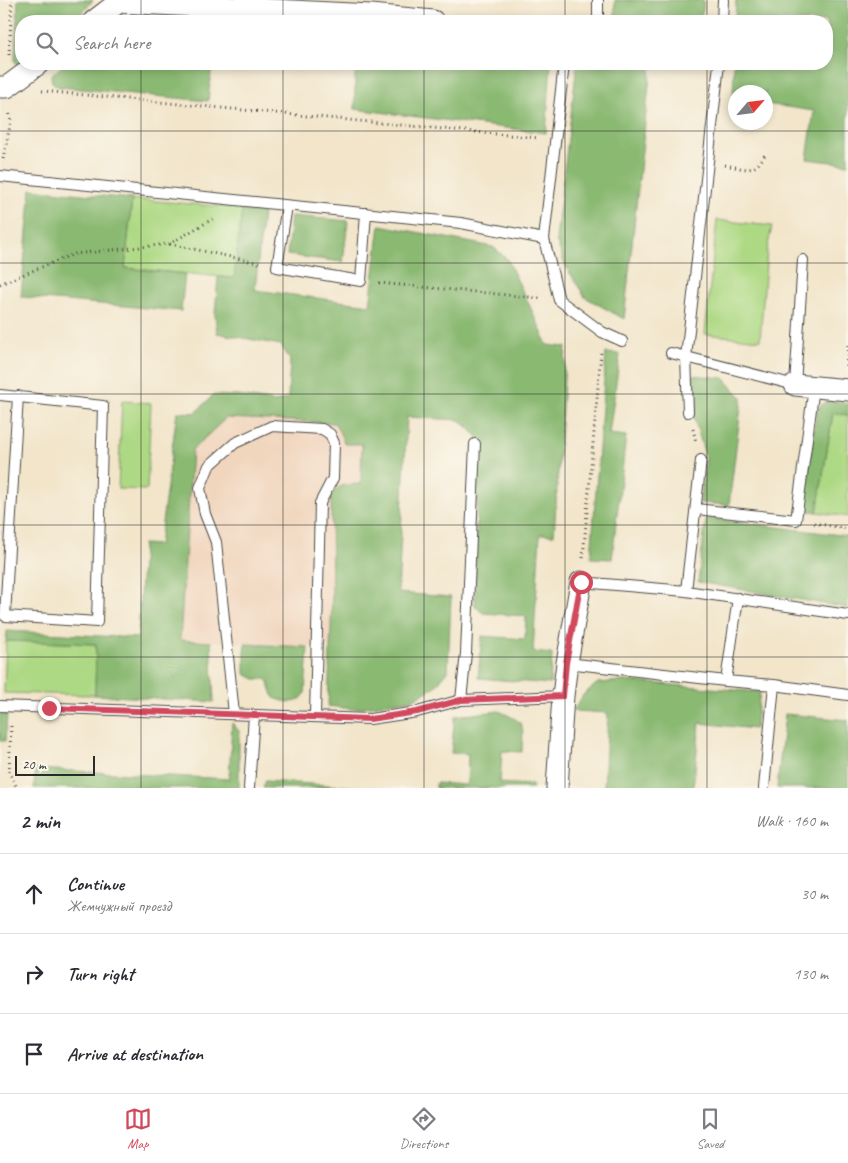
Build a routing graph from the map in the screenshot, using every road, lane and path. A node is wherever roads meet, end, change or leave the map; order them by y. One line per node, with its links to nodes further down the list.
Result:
1 (598, 0): 6 (lane)
2 (723, 0): 7 (lane)
3 (120, 1): 4 (street); 5 (street)
4 (102, 15)
5 (396, 15)
6 (598, 15)
7 (722, 15)
8 (29, 70): 11 (street)
9 (563, 70): 12 (lane)
10 (718, 70): 14 (lane)
11 (3, 87): 12 (path)
12 (556, 140): 19 (lane)
13 (766, 153): 14 (path)
14 (707, 162): 29 (lane)
15 (0, 176): 16 (lane)
16 (244, 201): 17 (lane); 20 (path)
17 (287, 206): 18 (lane); 22 (lane)
18 (366, 213): 19 (lane); 23 (lane)
19 (544, 239): 25 (lane)
20 (169, 244): 22 (path); 24 (path)
21 (803, 260): 30 (lane)
22 (277, 267): 23 (lane)
23 (361, 281): 25 (path)
24 (0, 284)
25 (560, 300): 26 (lane)
26 (602, 332): 27 (lane); 40 (path)
27 (622, 341)
28 (671, 353): 29 (lane)
29 (686, 357): 30 (lane); 34 (lane)
30 (805, 386): 31 (street); 38 (lane)
31 (848, 390)
32 (0, 395): 33 (lane)
33 (18, 396): 33 (lane)
34 (688, 412): 36 (path)
35 (475, 444): 49 (lane)
36 (701, 460): 37 (lane)
37 (696, 509): 38 (lane); 41 (lane)
38 (796, 520): 39 (path)
39 (848, 529)
40 (581, 582): 41 (lane); 44 (street)
41 (686, 591): 42 (lane)
42 (738, 598): 43 (lane); 45 (lane)
43 (848, 615)
44 (566, 663): 45 (lane); 48 (street)
45 (726, 681): 46 (lane)
46 (774, 685): 47 (lane); 58 (lane)
47 (848, 695)
48 (563, 696): 49 (lane); 57 (street)
49 (461, 700): 54 (lane)
50 (0, 706): 51 (lane)
51 (12, 706): 52 (lane); 55 (path)
52 (234, 714): 53 (lane); 54 (lane)
53 (254, 715): 54 (lane); 56 (lane)
54 (315, 716)
55 (16, 788)
56 (249, 788)
57 (558, 788)
58 (764, 788)

